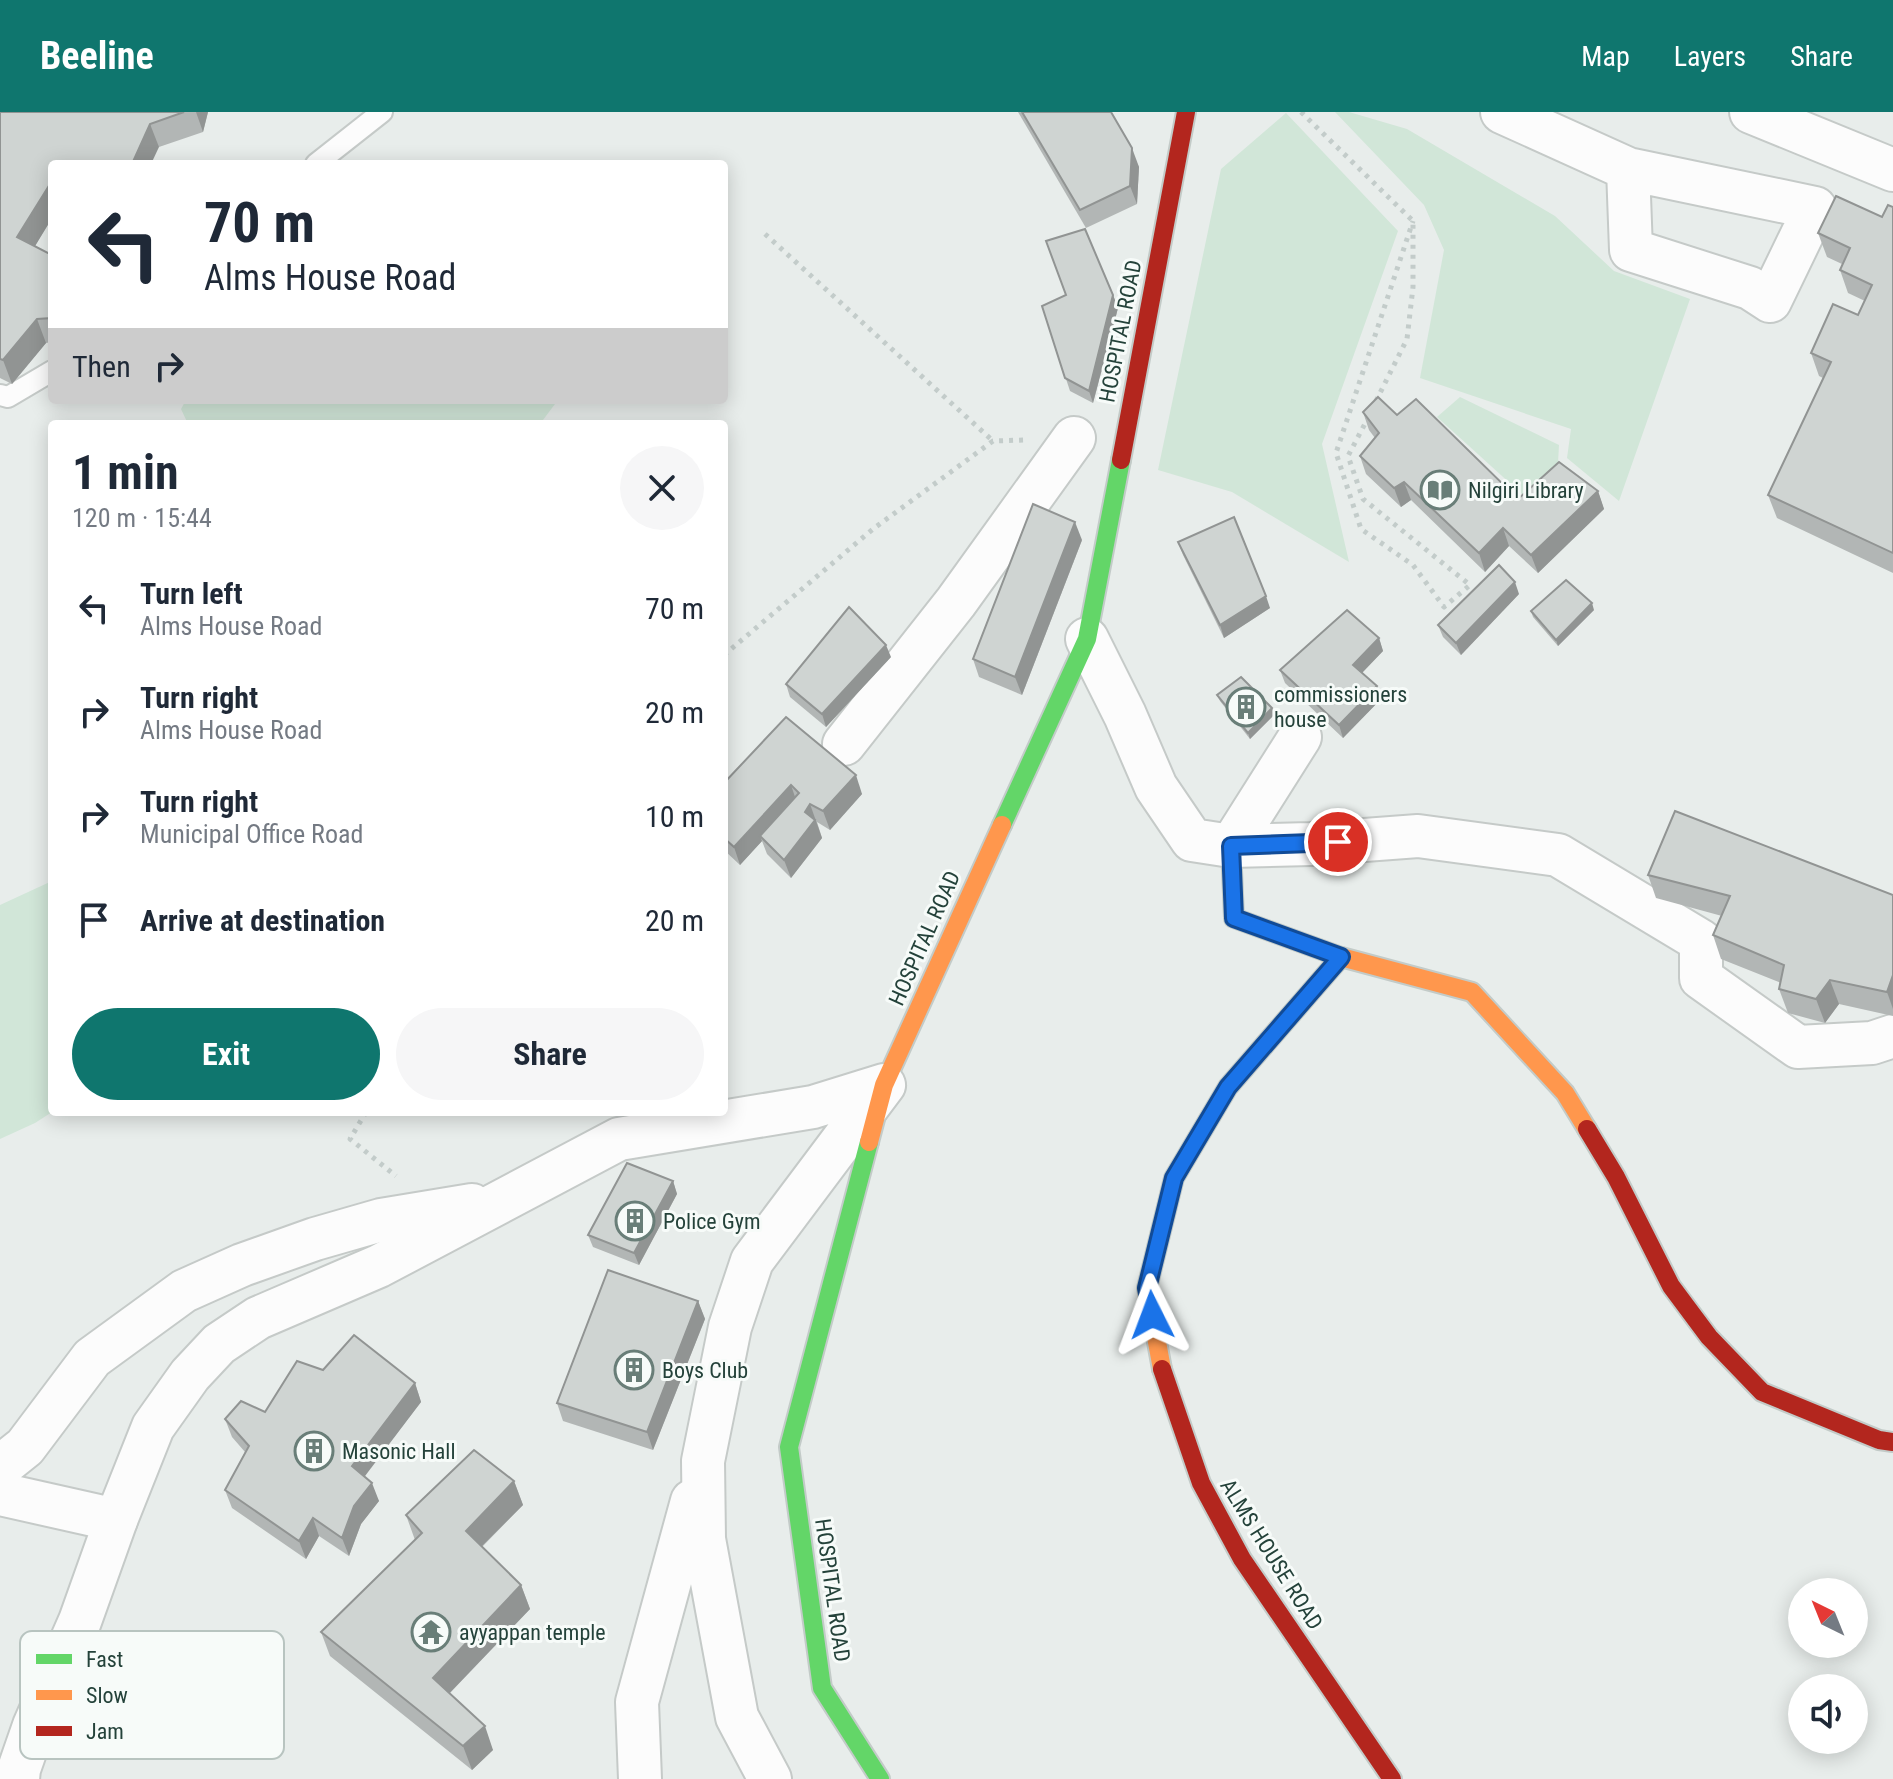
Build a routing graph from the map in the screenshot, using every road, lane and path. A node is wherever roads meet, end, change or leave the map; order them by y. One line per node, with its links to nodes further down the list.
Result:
1 (382, 112): 6 (lane)
2 (1186, 112): 15 (street, HOSPITAL ROAD)
3 (1301, 112): 9 (path)
4 (1502, 112): 7 (street)
5 (1751, 112): 8 (street)
6 (321, 160)
7 (1628, 169)
8 (1893, 170)
9 (1413, 221): 9 (path)
10 (765, 234): 14 (path)
11 (48, 373): 12 (lane)
12 (0, 395)
13 (1074, 438): 14 (path); 18 (street)
14 (993, 441): 16 (path)
15 (1087, 639): 19 (street); 22 (street, HOSPITAL ROAD)
16 (728, 652)
17 (1300, 737): 19 (street)
18 (844, 744)
19 (1231, 846): 20 (street); 21 (street)
20 (1341, 957): 24 (street); 35 (street, ALMS HOUSE ROAD)
21 (1893, 1036)
22 (884, 1085): 23 (street); 25 (street); 34 (street, HOSPITAL ROAD)
23 (502, 1201): 26 (street); 28 (street)
24 (1893, 1442)
25 (703, 1461): 32 (street); 33 (street)
26 (0, 1467)
27 (0, 1494): 28 (street)
28 (116, 1520): 29 (street)
29 (76, 1631)
30 (22, 1759): 31 (street)
31 (18, 1779)
32 (640, 1779)
33 (770, 1779)
34 (880, 1779)
35 (1392, 1779)

